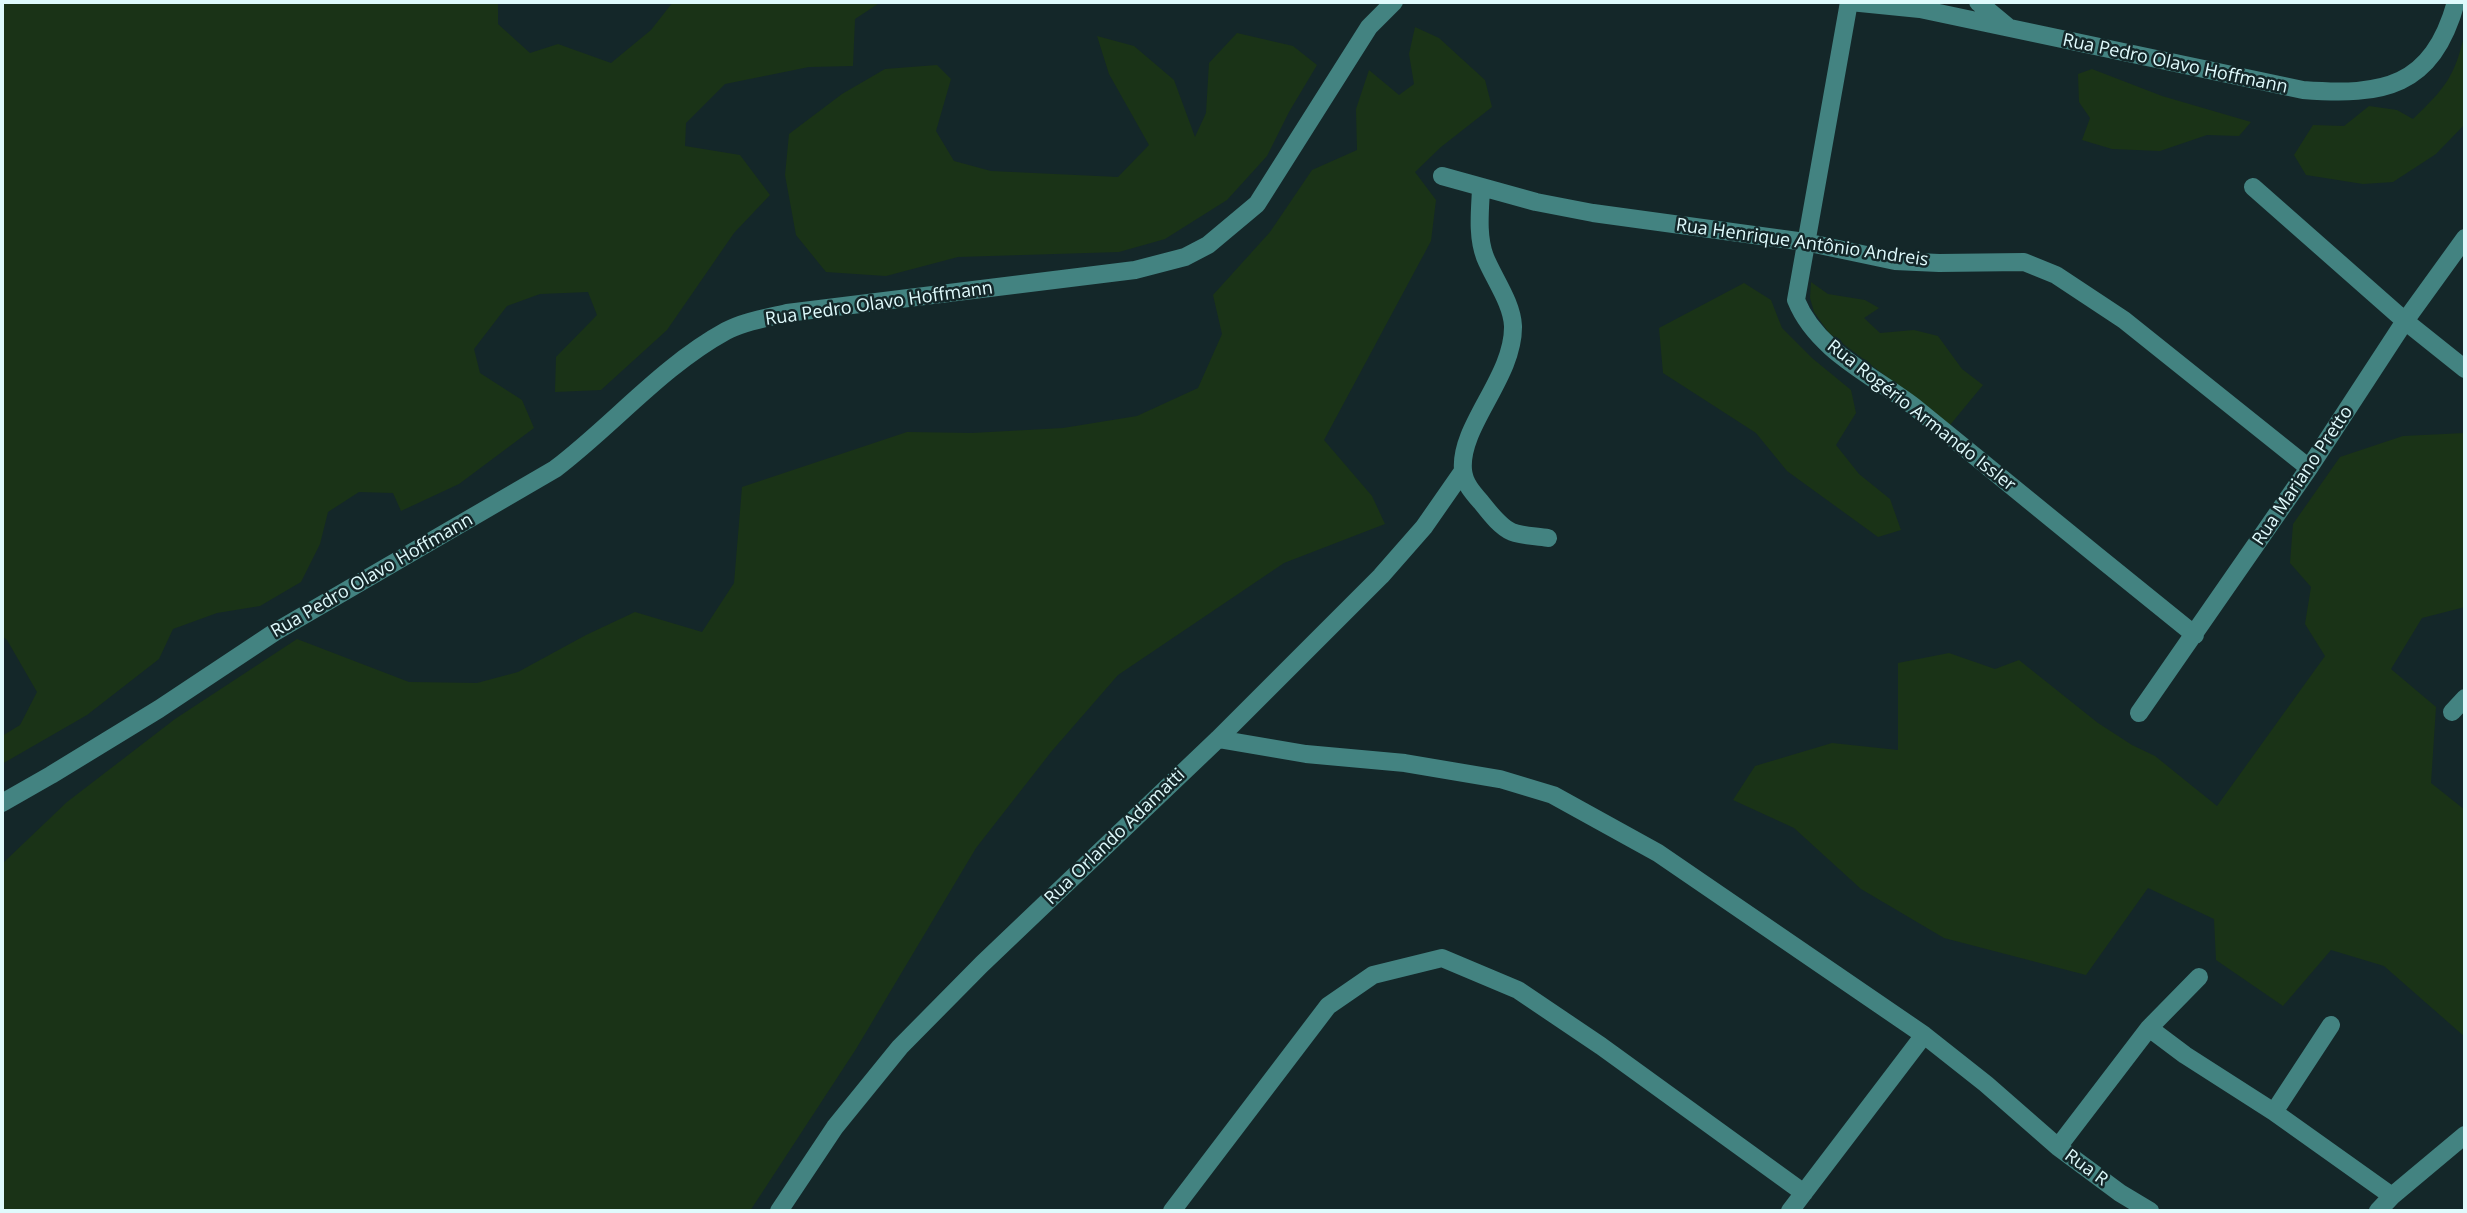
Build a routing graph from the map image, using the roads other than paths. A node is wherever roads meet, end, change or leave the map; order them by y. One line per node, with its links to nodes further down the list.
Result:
1 (1394, 2): 21 (street, Rua Pedro Olavo Hoffmann)
2 (1850, 2): 5 (street, Rua Pedro Olavo Hoffmann); 10 (street, Rua Rogério Armando Issler)
3 (1978, 2): 5 (street)
4 (2456, 2): 5 (street, Rua Pedro Olavo Hoffmann)
5 (2011, 30)
6 (1442, 176): 8 (street, Rua Henrique Antônio Andreis)
7 (2253, 187): 11 (street)
8 (1481, 189): 10 (street, Rua Henrique Antônio Andreis); 14 (street, Rua Orlando Adamatti)
9 (2465, 238): 11 (street, Rua Mariano Pretto)
10 (1805, 242): 13 (street, Rua Henrique Antônio Andreis); 16 (street, Rua Rogério Armando Issler)
11 (2404, 321): 12 (street); 13 (street, Rua Mariano Pretto)
12 (2465, 369)
13 (2309, 468): 16 (street, Rua Mariano Pretto)
14 (1463, 471): 15 (street); 20 (street, Rua Orlando Adamatti)
15 (1548, 538)
16 (2195, 635): 19 (street, Rua Mariano Pretto)
17 (2465, 698): 18 (street)
18 (2452, 712)
19 (2139, 713)
20 (1218, 739): 25 (street, Rua R); 31 (street, Rua Orlando Adamatti)
21 (2, 803)
22 (2199, 977): 24 (street)
23 (2331, 1025): 26 (street)
24 (2149, 1028): 26 (street); 28 (street)
25 (1924, 1035): 28 (street, Rua R); 29 (street)
26 (2274, 1112): 30 (street)
27 (2465, 1135): 30 (street)
28 (2058, 1147): 34 (street, Rua R)
29 (1804, 1193): 32 (street); 33 (street)
30 (2392, 1196): 35 (street)
31 (779, 1211)
32 (1172, 1211)
33 (1790, 1211)
34 (2150, 1211)
35 (2378, 1211)

